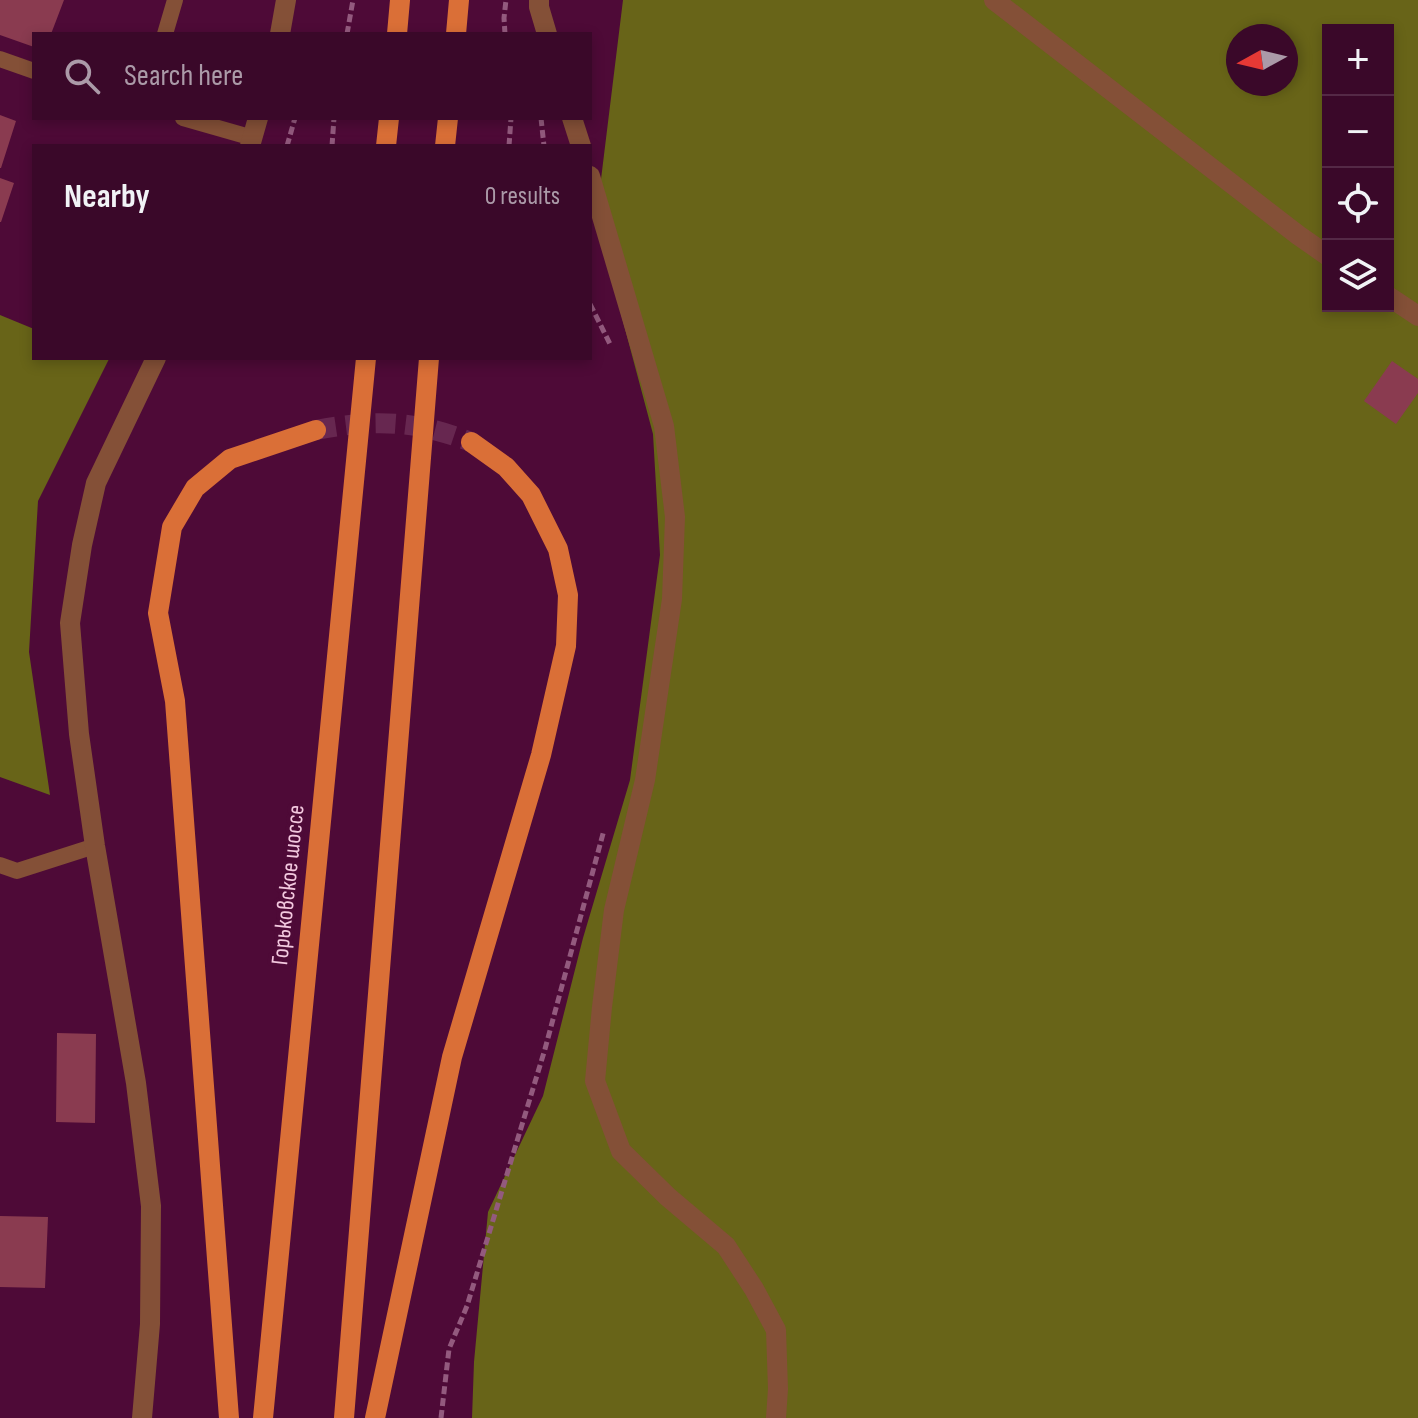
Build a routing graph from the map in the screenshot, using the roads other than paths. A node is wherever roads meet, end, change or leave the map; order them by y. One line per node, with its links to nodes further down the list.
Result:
1 (175, 0): 7 (lane)
2 (286, 0): 8 (street)
3 (400, 0): 9 (main road)
4 (459, 0): 10 (main road)
5 (539, 0): 11 (street)
6 (994, 0): 24 (street)
7 (166, 32)
8 (280, 32)
9 (397, 32)
10 (456, 32)
11 (546, 32)
12 (0, 59): 13 (lane)
13 (32, 70)
14 (189, 120): 19 (lane)
15 (258, 120): 19 (street)
16 (389, 120): 20 (main road)
17 (448, 120): 21 (main road)
18 (573, 120): 22 (street)
19 (252, 142)
20 (386, 144)
21 (445, 144)
22 (580, 144)
23 (592, 183): 39 (street)
24 (1322, 252)
25 (1394, 300): 26 (street)
26 (1418, 316)
27 (155, 360): 32 (street)
28 (366, 360): 36 (main road, Горьковское шоссе)
29 (429, 360): 37 (main road)
30 (316, 430): 35 (main road)
31 (471, 442): 38 (main road)
32 (95, 846): 33 (lane); 34 (street)
33 (0, 865)
34 (142, 1418)
35 (229, 1418)
36 (263, 1418)
37 (344, 1418)
38 (375, 1418)
39 (776, 1418)

